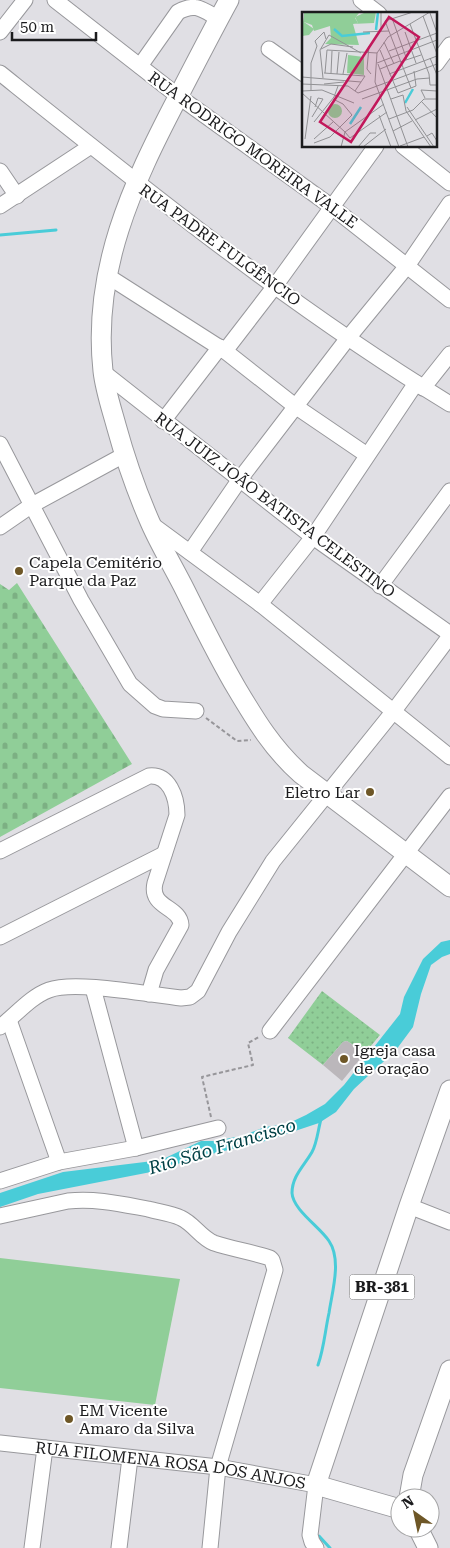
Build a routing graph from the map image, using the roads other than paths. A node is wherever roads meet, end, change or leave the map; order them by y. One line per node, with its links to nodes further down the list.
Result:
1 (25, 0): 6 (street)
2 (55, 0): 10 (street, RUA RODRIGO MOREIRA VALLE)
3 (360, 0): 5 (street)
4 (222, 6): 10 (street); 13 (main road)
5 (377, 12)
6 (0, 32)
7 (450, 45): 9 (street)
8 (269, 49): 12 (street)
9 (441, 61)
10 (140, 66): 13 (street, RUA RODRIGO MOREIRA VALLE)
11 (0, 73): 14 (street, RUA PADRE FULGÊNCIO)
12 (302, 73)
13 (178, 96): 18 (main road); 23 (street, RUA RODRIGO MOREIRA VALLE)
14 (91, 146): 18 (street, RUA PADRE FULGÊNCIO); 20 (street)
15 (375, 148): 23 (street)
16 (406, 148): 19 (street)
17 (0, 171): 20 (street)
18 (136, 182): 25 (main road); 26 (street, RUA PADRE FULGÊNCIO)
19 (450, 183)
20 (17, 196): 22 (street)
21 (450, 203): 24 (street)
22 (0, 206)
23 (332, 207): 24 (street, RUA RODRIGO MOREIRA VALLE); 26 (street)
24 (407, 266): 27 (street, RUA RODRIGO MOREIRA VALLE); 28 (street)
25 (106, 275): 29 (street); 31 (main road)
26 (275, 286): 28 (street, RUA PADRE FULGÊNCIO); 29 (street)
27 (450, 300)
28 (348, 338): 32 (street, RUA PADRE FULGÊNCIO); 34 (street)
29 (222, 349): 34 (street); 35 (street)
30 (450, 354): 32 (street)
31 (103, 372): 35 (street, RUA JUIZ JOÃO BATISTA CELESTINO); 37 (main road)
32 (420, 386): 33 (street, RUA PADRE FULGÊNCIO); 38 (street)
33 (450, 404)
34 (295, 406): 38 (street); 39 (street)
35 (164, 421): 39 (street, RUA JUIZ JOÃO BATISTA CELESTINO)
36 (0, 444): 41 (street)
37 (124, 455): 41 (street); 42 (main road)
38 (367, 455): 44 (street)
39 (240, 479): 44 (street, RUA JUIZ JOÃO BATISTA CELESTINO); 45 (street)
40 (450, 491): 46 (street)
41 (32, 506): 43 (street); 50 (street)
42 (150, 523): 45 (street); 49 (main road)
43 (0, 528)
44 (313, 537): 46 (street, RUA JUIZ JOÃO BATISTA CELESTINO); 47 (street)
45 (190, 552): 47 (street)
46 (380, 586): 48 (street, RUA JUIZ JOÃO BATISTA CELESTINO)
47 (260, 604): 51 (street)
48 (450, 635): 51 (street)
49 (239, 692): 53 (main road); 53 (main road)
50 (196, 711)
51 (393, 712): 52 (street); 53 (street)
52 (450, 758)
53 (330, 790): 55 (main road); 62 (street)
54 (450, 796): 55 (street)
55 (409, 849): 58 (main road); 59 (main road); 64 (street)
56 (0, 851): 57 (street)
57 (164, 854): 60 (street); 62 (street)
58 (450, 873)
59 (450, 887)
60 (3, 937)
61 (94, 988): 62 (street); 63 (street); 67 (street)
62 (149, 994)
63 (5, 1023): 68 (street)
64 (270, 1031)
65 (450, 1090): 70 (main road, BR-381)
66 (215, 1129): 67 (street)
67 (136, 1148): 68 (street)
68 (59, 1162): 69 (street)
69 (0, 1181)
70 (409, 1206): 72 (street); 78 (main road, BR-381)
71 (0, 1216): 77 (street)
72 (450, 1222)
73 (450, 1370): 79 (main road)
74 (0, 1443): 75 (street, RUA FILOMENA ROSA DOS ANJOS)
75 (45, 1448): 76 (street, RUA FILOMENA ROSA DOS ANJOS); 81 (street)
76 (130, 1458): 77 (street, RUA FILOMENA ROSA DOS ANJOS); 82 (street)
77 (218, 1467): 78 (street, RUA FILOMENA ROSA DOS ANJOS); 83 (street)
78 (316, 1485): 80 (main road, RUA FILOMENA ROSA DOS ANJOS); 84 (street)
79 (411, 1488)
80 (390, 1506)
81 (32, 1548)
82 (119, 1548)
83 (210, 1548)
84 (316, 1548)

